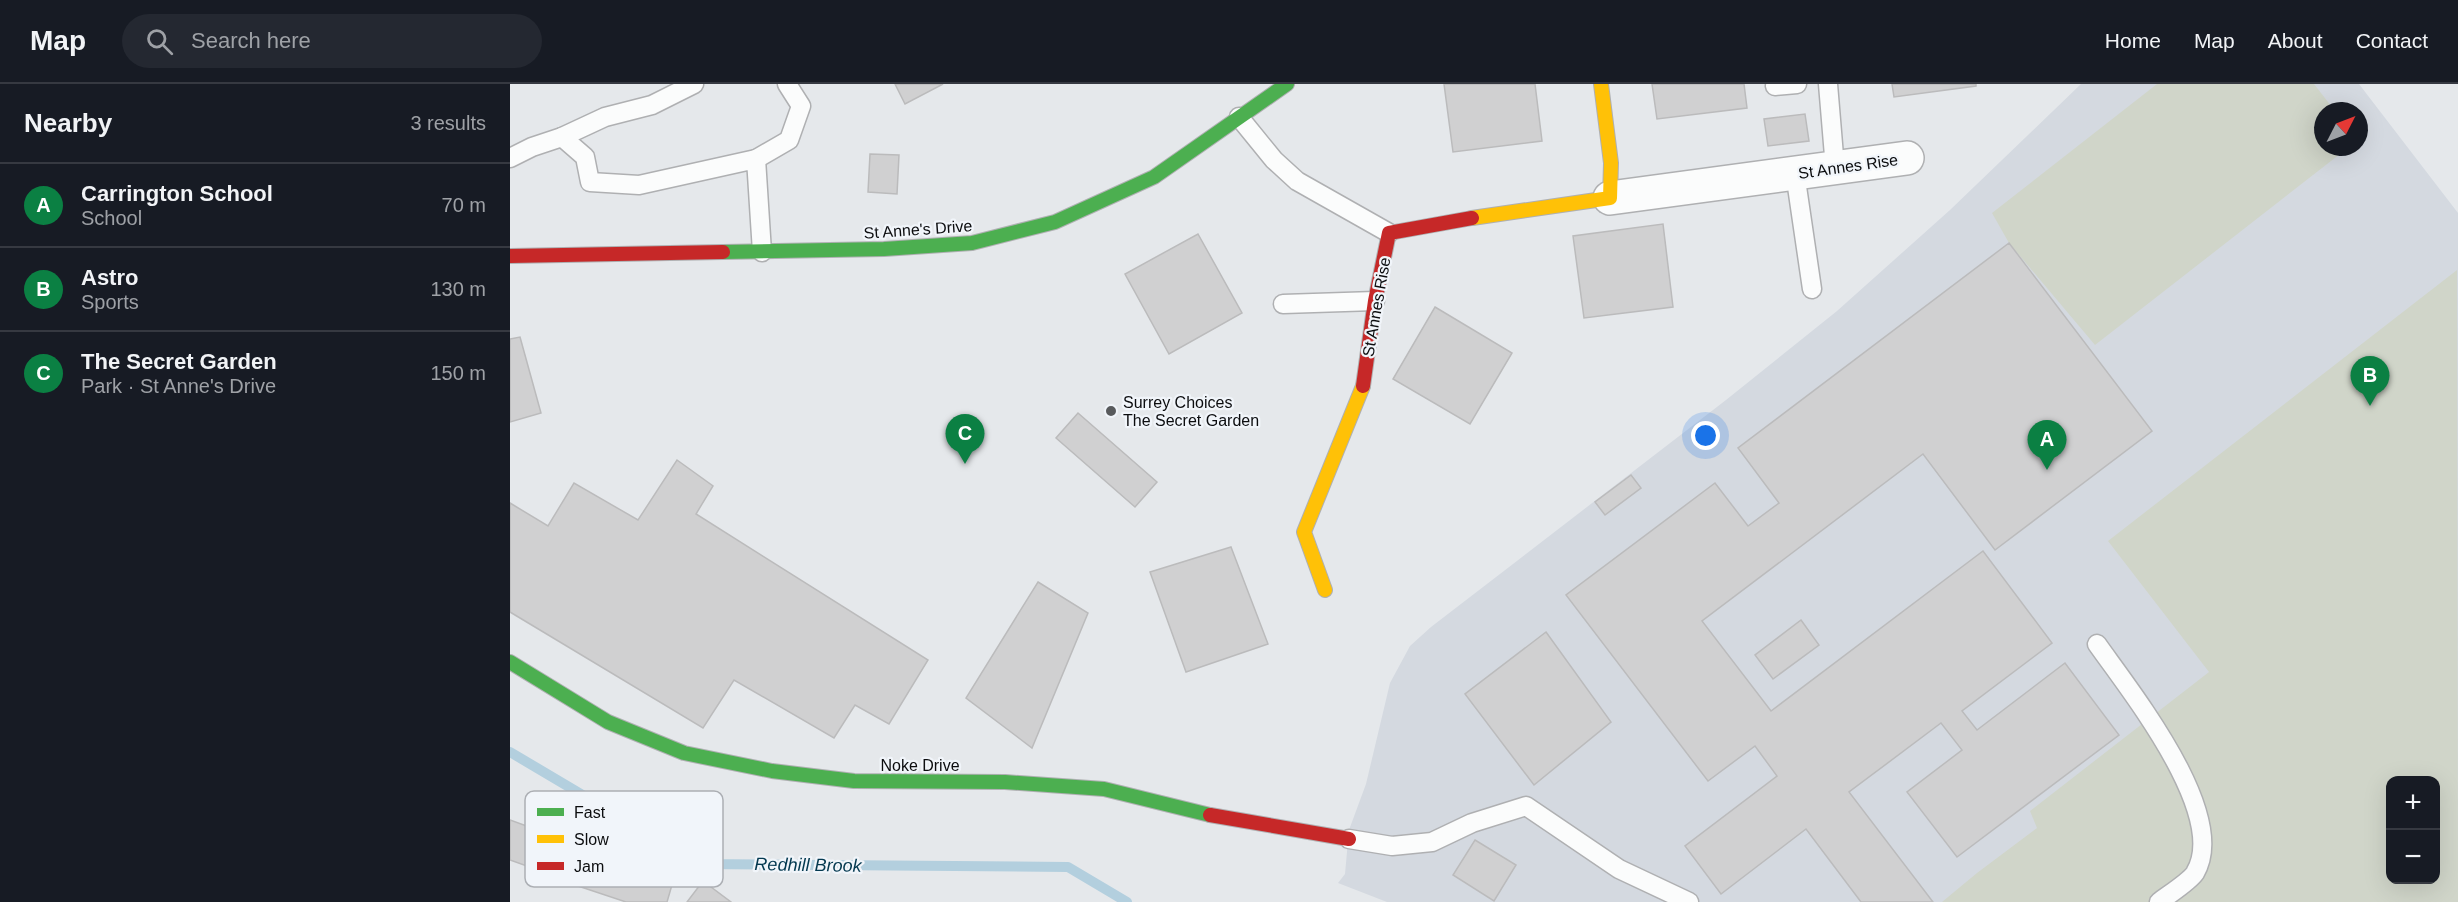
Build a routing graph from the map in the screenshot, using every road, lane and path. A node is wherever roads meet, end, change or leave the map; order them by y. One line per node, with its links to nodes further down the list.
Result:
1 (694, 84): 9 (lane)
2 (787, 84): 12 (lane)
3 (1287, 84): 8 (street, St Anne's Drive)
4 (1601, 84): 15 (street)
5 (1797, 84): 7 (lane)
6 (1828, 84): 13 (lane)
7 (1775, 87)
8 (1239, 117): 16 (lane); 17 (street, St Anne's Drive)
9 (562, 137): 10 (lane); 12 (lane)
10 (510, 158)
11 (1907, 158): 13 (street, St Annes Rise)
12 (756, 159): 17 (lane)
13 (1835, 168): 14 (street, St Annes Rise)
14 (1795, 173): 15 (street, St Annes Rise); 19 (lane)
15 (1610, 198): 16 (street, St Annes Rise)
16 (1389, 233): 20 (street, St Annes Rise)
17 (762, 252): 18 (street, St Anne's Drive)
18 (510, 256)
19 (1812, 289)
20 (1375, 301): 21 (lane); 22 (street, St Annes Rise)
21 (1283, 304)
22 (1325, 590)
23 (2097, 644): 27 (lane)
24 (510, 662): 25 (street, Noke Drive)
25 (1349, 839): 26 (lane)
26 (1689, 902)
27 (2159, 902)

